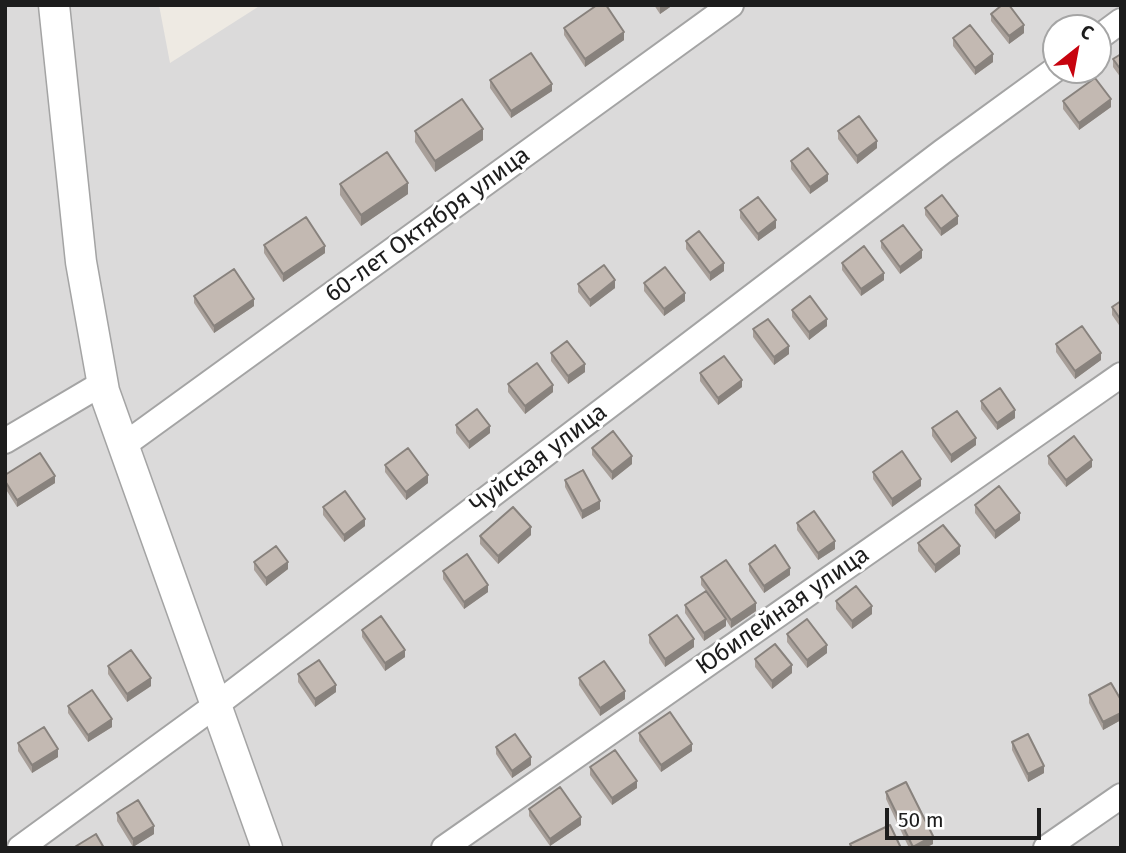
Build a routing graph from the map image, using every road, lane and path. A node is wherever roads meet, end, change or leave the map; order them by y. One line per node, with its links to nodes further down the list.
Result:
1 (54, 5): 5 (street)
2 (731, 5): 7 (street, 60-лет Октября улица)
3 (1042, 79): 8 (street, Чуйская улица)
4 (1121, 375): 12 (street, Юбилейная улица)
5 (103, 383): 6 (street); 7 (street)
6 (5, 441)
7 (124, 445): 8 (street)
8 (216, 705): 10 (street, Чуйская улица); 11 (street)
9 (1121, 796): 13 (street)
10 (20, 848)
11 (267, 848)
12 (444, 848)
13 (1046, 848)

